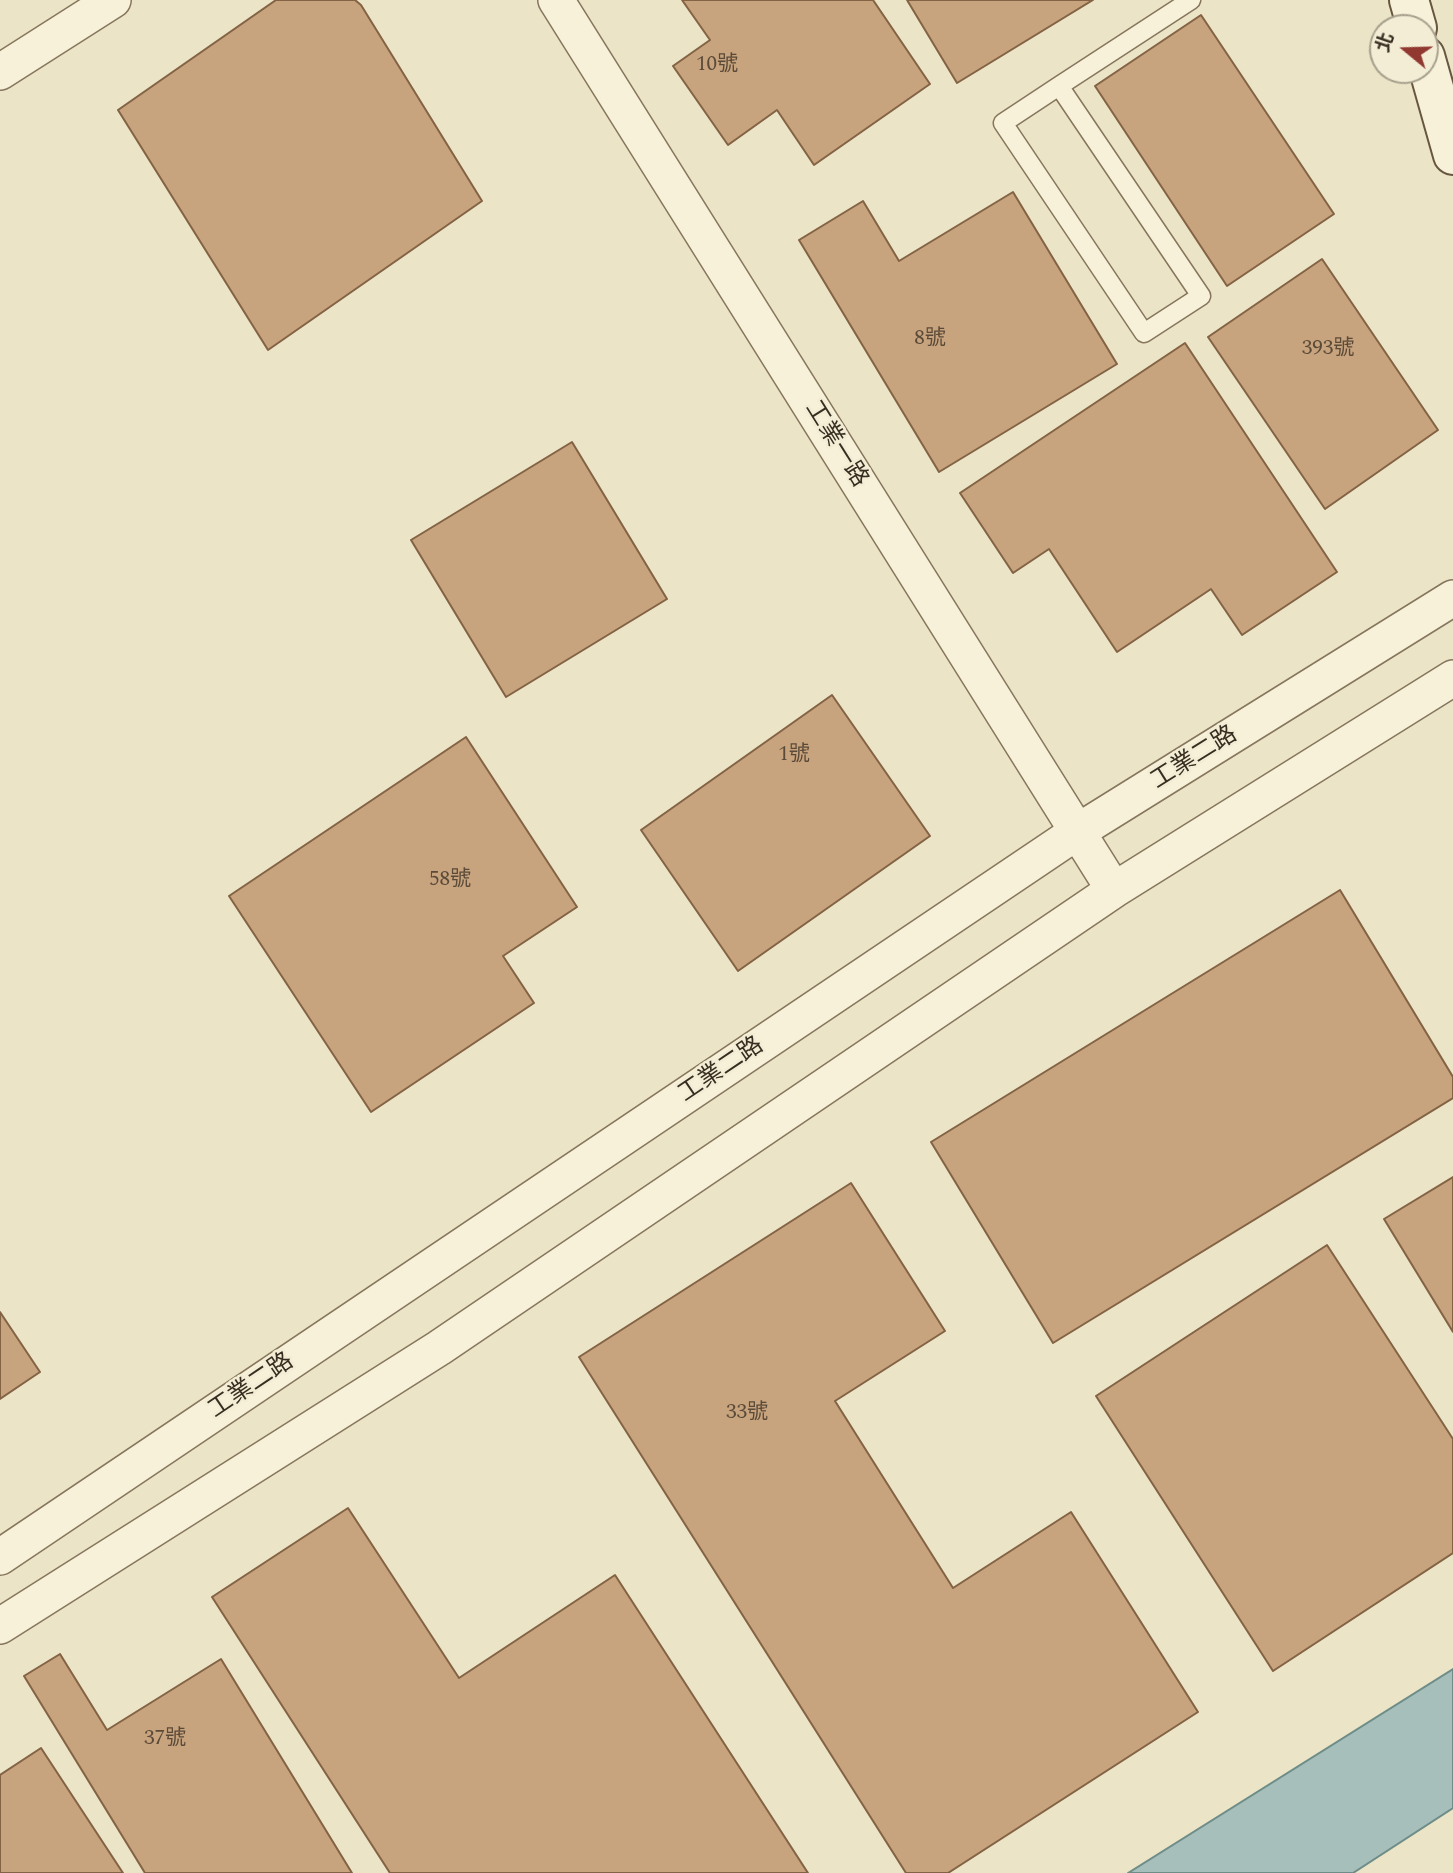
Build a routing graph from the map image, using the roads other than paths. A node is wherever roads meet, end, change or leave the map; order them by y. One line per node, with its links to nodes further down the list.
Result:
1 (113, 0): 4 (street)
2 (556, 0): 10 (street, 工業一路)
3 (1191, 0): 6 (lane)
4 (0, 72)
5 (1433, 84): 7 (street)
6 (1059, 86): 6 (lane)
7 (1453, 155)
8 (1453, 598): 10 (street, 工業二路)
9 (1453, 678): 11 (street)
10 (1077, 832): 11 (street, 工業一路); 12 (street, 工業二路)
11 (1114, 890): 13 (street)
12 (0, 1557)
13 (0, 1626)

